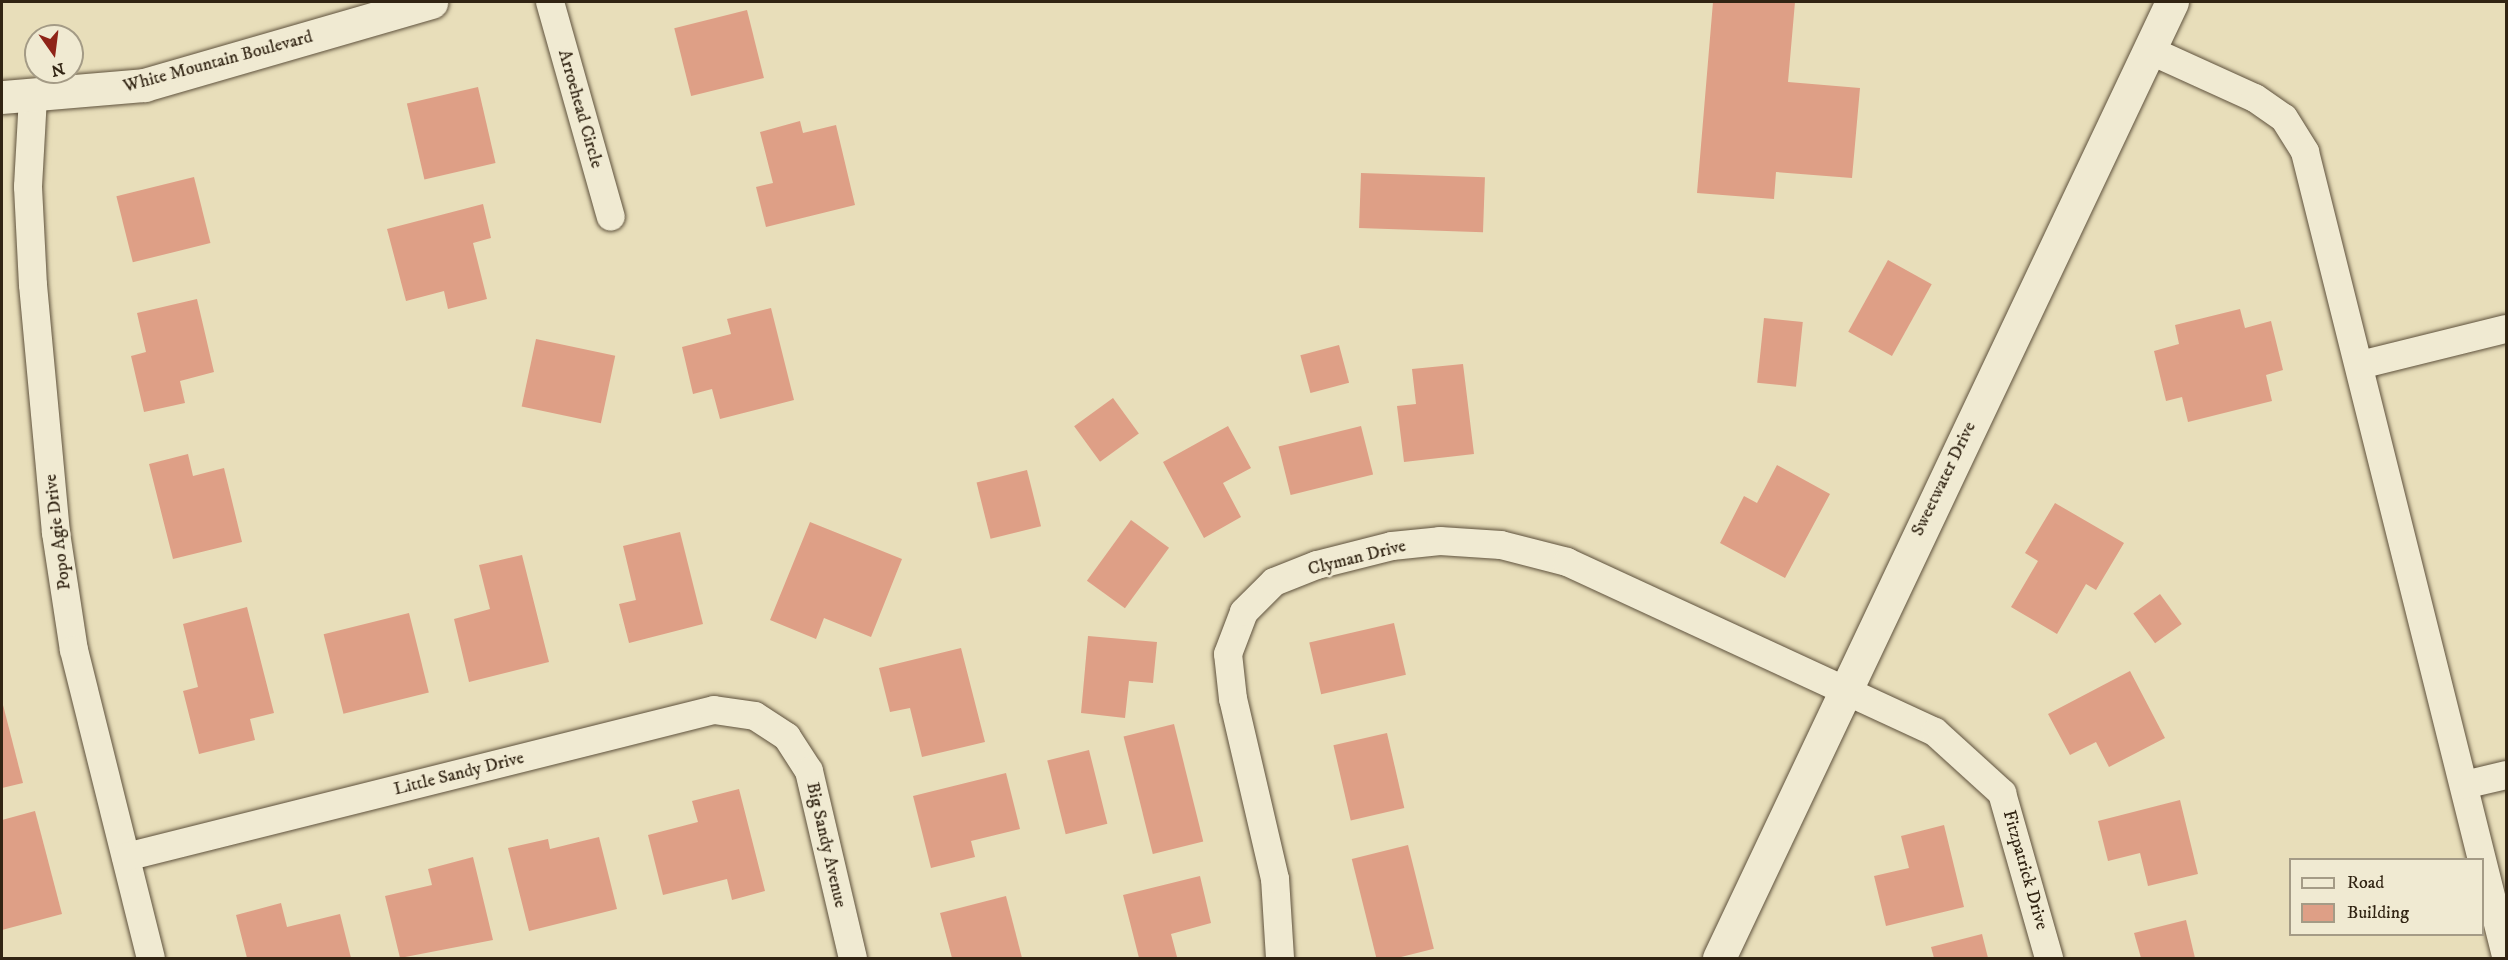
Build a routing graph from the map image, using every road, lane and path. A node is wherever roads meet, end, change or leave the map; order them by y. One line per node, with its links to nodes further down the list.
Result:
1 (431, 2): 6 (street, White Mountain Boulevard)
2 (550, 2): 7 (street, Arroehead Circle)
3 (2172, 2): 4 (street, Sweetwater Drive)
4 (2149, 50): 9 (street); 10 (street, Sweetwater Drive)
5 (2, 97): 6 (street, White Mountain Boulevard)
6 (33, 97): 14 (street, Popo Agie Drive)
7 (611, 217)
8 (2506, 329): 9 (street)
9 (2361, 365): 13 (street)
10 (1845, 686): 20 (street, Clyman Drive); 21 (street, Sweetwater Drive); 22 (street, Fitzpatrick Drive)
11 (787, 737): 14 (street, Little Sandy Drive); 19 (street, Big Sandy Avenue)
12 (2506, 775): 13 (street)
13 (2464, 785): 15 (street)
14 (126, 857): 18 (street, Popo Agie Drive)
15 (2482, 858)
16 (2484, 866): 17 (street)
17 (2506, 956)
18 (151, 958)
19 (853, 958)
20 (1280, 958)
21 (1719, 958)
22 (2049, 958)

